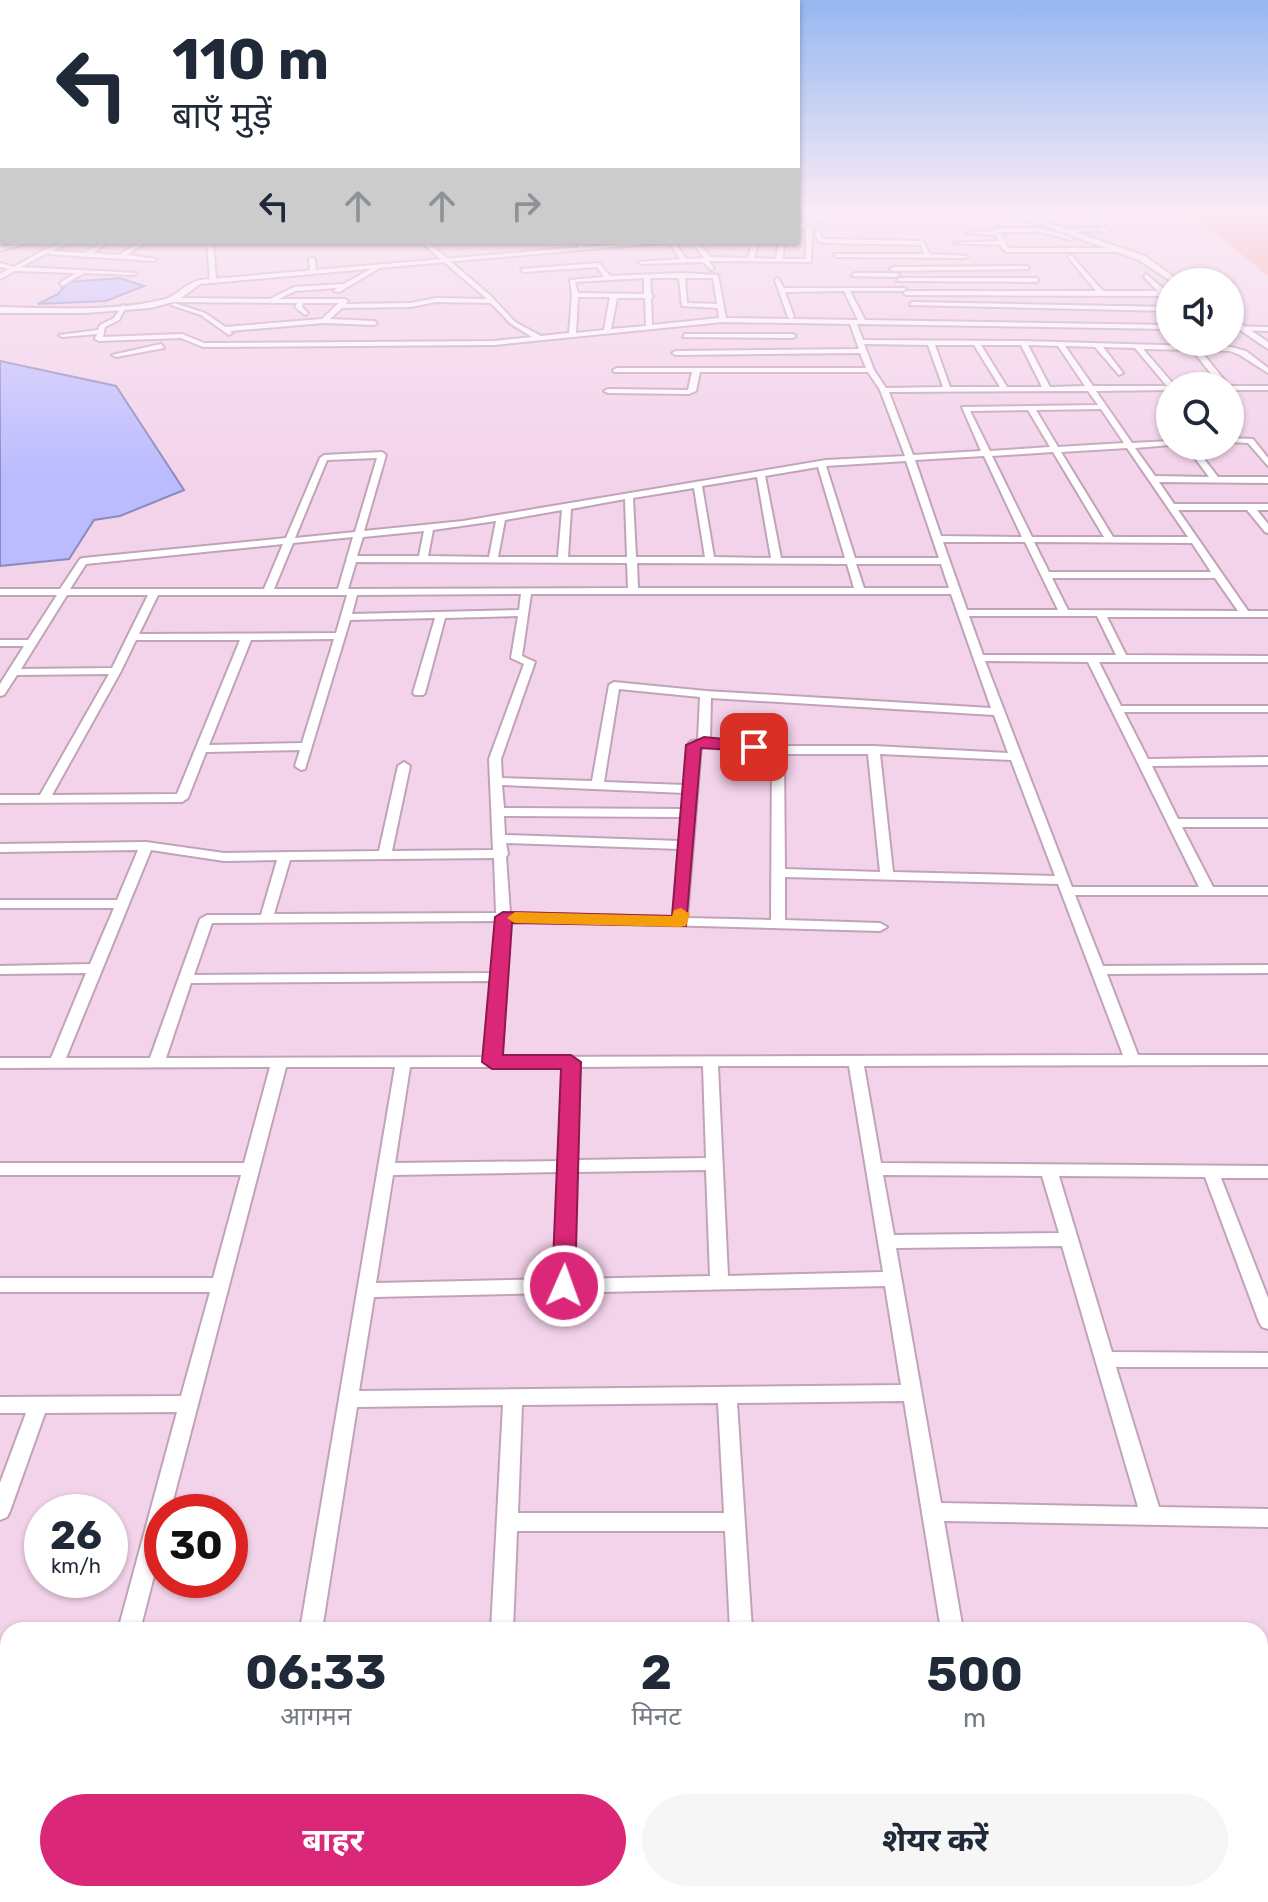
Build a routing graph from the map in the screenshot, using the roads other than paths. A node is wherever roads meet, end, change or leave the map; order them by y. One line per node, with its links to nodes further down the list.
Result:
1 (175, 298): 14 (street)
2 (276, 298): 15 (street)
3 (489, 298): 17 (street)
4 (575, 298): 41 (street)
5 (614, 298): 39 (street)
6 (650, 298): 33 (street)
7 (684, 298): 22 (street)
8 (719, 298): 22 (street)
9 (784, 298): 27 (street)
10 (849, 298): 30 (street)
11 (909, 298): 19 (street)
12 (1049, 298): 20 (street)
13 (337, 299): 16 (street); 21 (street)
14 (173, 300): 15 (street); 18 (street)
15 (272, 300): 16 (street)
16 (301, 301): 26 (street)
17 (493, 301): 21 (street); 46 (street)
18 (161, 303): 23 (street); 36 (street)
19 (912, 304): 20 (street); 31 (street)
20 (1054, 305): 24 (street)
21 (344, 306): 29 (street)
22 (721, 306): 28 (street)
23 (123, 307): 25 (street); 43 (street)
24 (1156, 309)
25 (0, 310)
26 (305, 313)
27 (791, 319): 28 (street); 30 (street); 45 (street)
28 (723, 320): 33 (street)
29 (324, 321): 32 (street); 36 (street)
30 (858, 322): 31 (street); 57 (street)
31 (923, 322): 34 (street)
32 (374, 323)
33 (649, 326): 39 (street)
34 (1082, 326): 35 (street); 53 (street)
35 (1156, 327)
36 (223, 329): 47 (street)
37 (1244, 329): 38 (street)
38 (1268, 329)
39 (607, 330): 41 (street)
40 (1244, 330): 56 (street)
41 (572, 334): 46 (street)
42 (62, 335): 43 (street)
43 (101, 336): 51 (street); 62 (street)
44 (685, 336): 45 (street)
45 (793, 336): 59 (street)
46 (540, 338): 47 (street)
47 (240, 343): 51 (street)
48 (931, 343): 49 (street); 57 (street); 76 (street)
49 (976, 343): 50 (street); 77 (street)
50 (1023, 343): 52 (street); 78 (street)
51 (194, 344): 62 (street)
52 (1060, 344): 53 (street); 74 (street)
53 (1086, 345): 54 (street)
54 (1097, 345): 55 (street); 71 (street)
55 (1137, 346): 58 (street); 69 (street)
56 (1268, 346)
57 (862, 347): 59 (street); 66 (street)
58 (1156, 347)
59 (795, 351): 60 (street)
60 (676, 353)
61 (1244, 354): 67 (street)
62 (116, 355): 64 (street)
63 (1201, 356): 70 (street)
64 (128, 362)
65 (617, 370): 68 (street)
66 (870, 370): 68 (street); 79 (street)
67 (1268, 371)
68 (696, 372): 80 (street)
69 (1158, 372)
70 (1215, 372)
71 (1119, 373)
72 (1156, 387): 74 (street)
73 (1244, 387): 75 (street)
74 (1090, 388): 78 (street); 82 (street)
75 (1268, 388)
76 (947, 389): 77 (street); 79 (street)
77 (1005, 389): 78 (street)
78 (1047, 389)
79 (884, 390): 88 (street)
80 (608, 391)
81 (1030, 407): 82 (street); 86 (street); 87 (street)
82 (1102, 407): 85 (street)
83 (1244, 441): 90 (street)
84 (1156, 444): 85 (street)
85 (1128, 446): 86 (street); 93 (street)
86 (1054, 449): 87 (street); 108 (street)
87 (989, 454): 88 (street); 107 (street)
88 (910, 459): 91 (street); 106 (street)
89 (1201, 460): 94 (street)
90 (1268, 463)
91 (821, 464): 92 (street); 118 (street)
92 (761, 475): 96 (street); 117 (street)
93 (1151, 479): 94 (street); 98 (street)
94 (1215, 479): 95 (street)
95 (1268, 480)
96 (698, 486): 97 (street); 116 (street)
97 (629, 497): 101 (street); 115 (street)
98 (1171, 507): 99 (street); 109 (street)
99 (1250, 507): 100 (street); 104 (street)
100 (1268, 507)
101 (567, 509): 102 (street); 114 (street)
102 (501, 519): 103 (street); 113 (street)
103 (429, 527): 105 (street); 112 (street)
104 (1268, 530)
105 (360, 534): 110 (street); 110 (street); 111 (street)
106 (936, 539): 107 (street); 119 (street)
107 (1027, 539): 108 (street); 120 (street)
108 (1110, 539): 109 (street)
109 (1193, 540): 121 (street)
110 (290, 541): 126 (street); 128 (street)
111 (352, 559): 112 (street); 129 (street)
112 (423, 559): 113 (street)
113 (493, 559): 114 (street)
114 (563, 559): 115 (street)
115 (632, 559): 116 (street); 122 (street)
116 (710, 559): 117 (street)
117 (776, 559): 118 (street)
118 (850, 559): 119 (street); 123 (street)
119 (944, 561): 124 (street)
120 (1044, 575): 121 (street); 133 (street)
121 (1219, 575): 135 (street)
122 (633, 591): 123 (street); 130 (street)
123 (860, 591): 124 (street)
124 (954, 591): 132 (street)
125 (0, 592): 126 (street)
126 (63, 592): 127 (street); 143 (street)
127 (154, 592): 128 (street); 141 (street)
128 (268, 592): 129 (street)
129 (348, 592): 130 (street); 138 (street)
130 (526, 592): 131 (street)
131 (524, 613): 137 (street); 166 (street)
132 (962, 613): 133 (street); 144 (street)
133 (1064, 613): 134 (street)
134 (1100, 613): 135 (street); 146 (street)
135 (1245, 614): 136 (street)
136 (1268, 614)
137 (441, 615): 138 (street); 151 (street)
138 (345, 617): 140 (street)
139 (247, 636): 140 (street); 141 (street); 158 (street)
140 (337, 636): 157 (street)
141 (132, 637): 148 (street)
142 (0, 643): 143 (street)
143 (31, 643): 149 (street)
144 (978, 658): 145 (street); 155 (street)
145 (1092, 659): 146 (street); 153 (street)
146 (1123, 659): 147 (street)
147 (1268, 659)
148 (116, 671): 149 (street); 170 (street)
149 (13, 672): 150 (street)
150 (0, 693)
151 (419, 693)
152 (706, 694): 155 (street); 156 (street); 167 (street)
153 (1117, 709): 154 (street); 163 (street)
154 (1268, 709)
155 (998, 712): 161 (street)
156 (704, 741): 159 (street); 168 (street)
157 (307, 746): 158 (street); 164 (street)
158 (204, 749): 170 (street)
159 (778, 750): 160 (street); 182 (street)
160 (874, 750): 161 (street); 183 (street)
161 (1015, 757): 184 (street)
162 (1268, 761): 163 (street)
163 (1144, 763): 173 (street)
164 (301, 766)
165 (404, 766): 181 (street)
166 (499, 781): 167 (street); 171 (street)
167 (597, 785): 168 (street)
168 (688, 789): 172 (street)
169 (0, 799): 170 (street)
170 (44, 799)
171 (500, 812): 172 (street); 175 (street)
172 (687, 813): 176 (street)
173 (1174, 823): 174 (street); 185 (street)
174 (1268, 823)
175 (501, 839): 176 (street); 179 (street)
176 (685, 845): 191 (street)
177 (146, 846): 178 (street); 180 (street); 188 (street)
178 (0, 848)
179 (502, 854): 181 (street); 189 (street)
180 (285, 855): 181 (street); 190 (street)
181 (385, 855)
182 (779, 873): 183 (street); 192 (street)
183 (887, 875): 184 (street)
184 (1065, 886): 185 (street); 197 (street)
185 (1208, 891): 186 (street)
186 (1268, 891)
187 (0, 904): 188 (street)
188 (123, 904): 194 (street)
189 (503, 917): 190 (street); 191 (street); 198 (street)
190 (266, 919): 199 (street)
191 (680, 922): 192 (street)
192 (778, 924): 193 (street)
193 (880, 927)
194 (96, 968): 196 (street); 208 (street)
195 (1268, 969): 197 (street)
196 (0, 970)
197 (1098, 970): 202 (street)
198 (500, 977): 199 (street); 204 (street)
199 (186, 979): 209 (street)
200 (1268, 1060): 202 (street)
201 (856, 1061): 202 (street); 206 (street); 216 (street)
202 (1133, 1061)
203 (403, 1062): 204 (street); 210 (street); 215 (street)
204 (492, 1062): 205 (street)
205 (571, 1062): 206 (street); 212 (street)
206 (710, 1062): 211 (street)
207 (0, 1063): 208 (street)
208 (56, 1063): 209 (street)
209 (156, 1063): 210 (street)
210 (279, 1063): 214 (street)
211 (714, 1164): 212 (street); 223 (street)
212 (568, 1167): 215 (street); 226 (street)
213 (0, 1169): 214 (street)
214 (251, 1169): 225 (street)
215 (385, 1169): 227 (street)
216 (875, 1169): 217 (street); 221 (street)
217 (1049, 1171): 218 (street); 220 (street)
218 (1211, 1172): 219 (street); 228 (street)
219 (1268, 1172)
220 (1069, 1239): 221 (street); 229 (street)
221 (887, 1242): 222 (street)
222 (893, 1279): 223 (street); 231 (street)
223 (719, 1282): 226 (street)
224 (0, 1285): 225 (street)
225 (220, 1285): 235 (street)
226 (564, 1286): 227 (street)
227 (366, 1290): 234 (street)
228 (1268, 1322)
229 (1105, 1359): 230 (street); 240 (street)
230 (1268, 1360)
231 (912, 1393): 232 (street); 239 (street)
232 (727, 1395): 233 (street); 243 (street)
233 (513, 1397): 234 (street); 242 (street)
234 (349, 1399): 245 (street)
235 (189, 1404): 237 (street); 244 (street)
236 (0, 1405): 237 (street)
237 (38, 1405): 238 (street)
238 (0, 1511)
239 (932, 1512): 240 (street); 248 (street)
240 (1151, 1516): 241 (street)
241 (1268, 1518)
242 (507, 1522): 243 (street); 246 (street)
243 (735, 1522): 247 (street)
244 (131, 1622)
245 (312, 1622)
246 (502, 1622)
247 (741, 1622)
248 (951, 1622)

